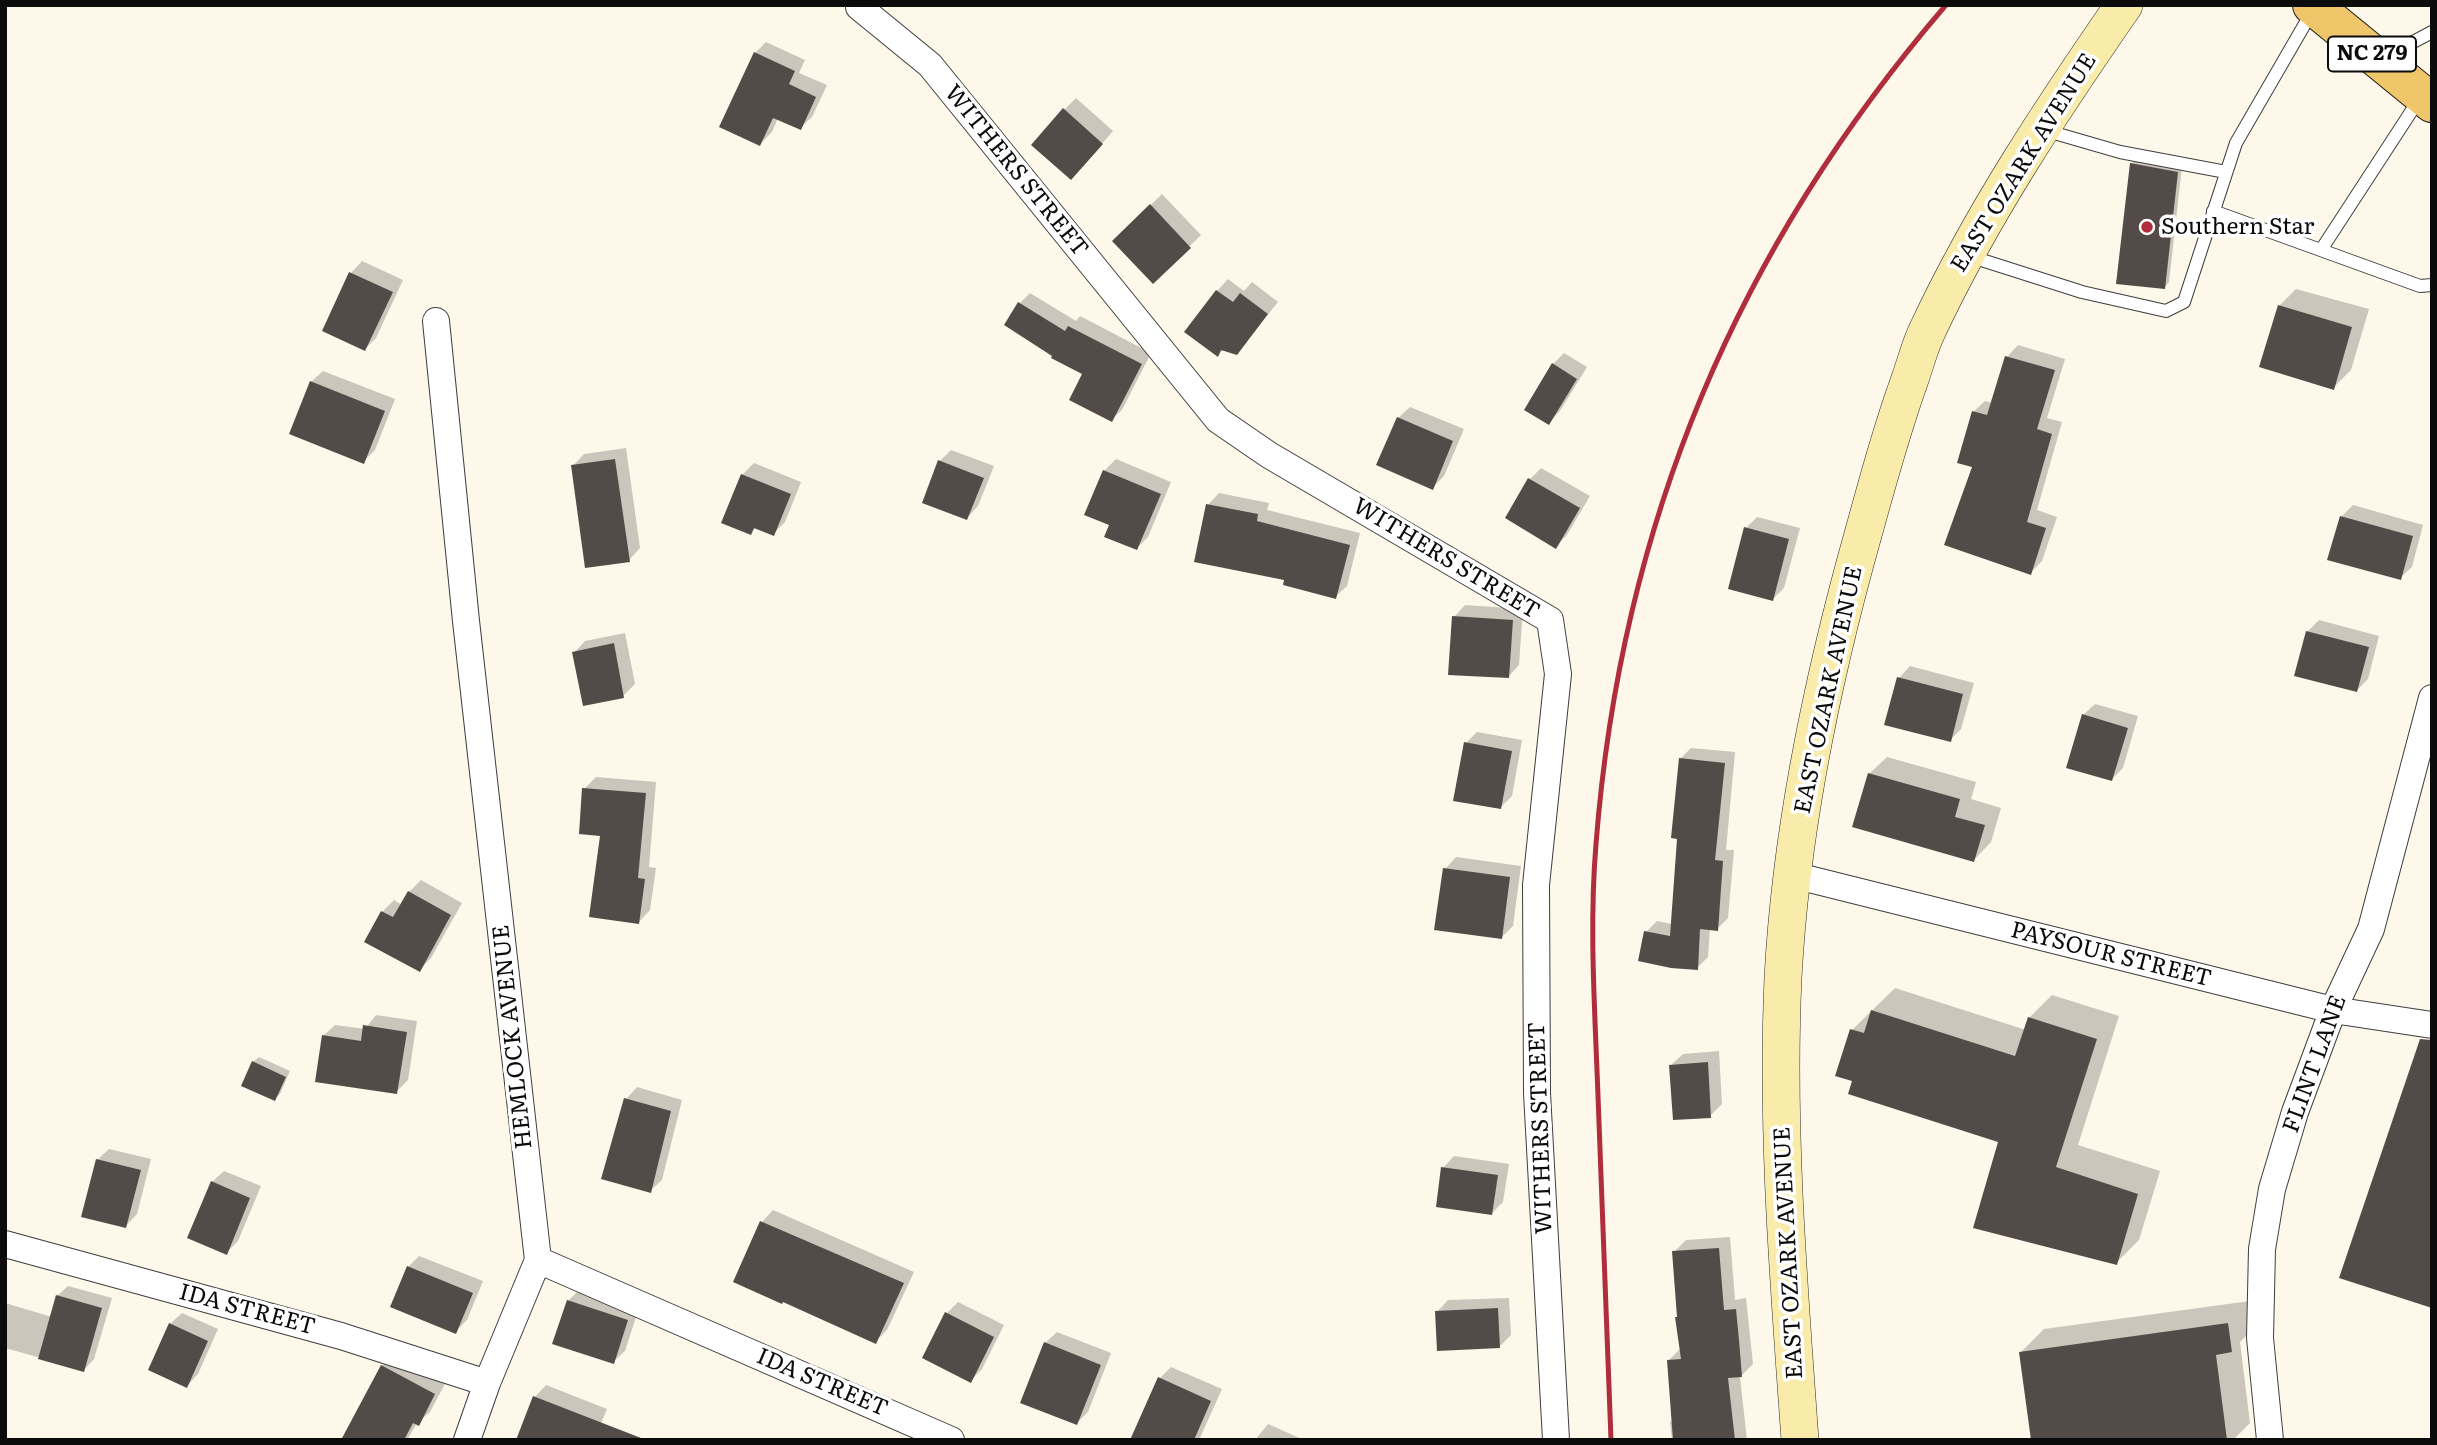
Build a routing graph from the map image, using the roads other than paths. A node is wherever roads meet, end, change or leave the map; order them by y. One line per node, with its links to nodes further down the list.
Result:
1 (2124, 5): 7 (main road, EAST OZARK AVENUE)
2 (2313, 6): 5 (main road, NC 279); 8 (lane)
3 (859, 7): 23 (street, WITHERS STREET)
4 (2432, 32): 5 (lane)
5 (2379, 60): 6 (main road, NC 279)
6 (2427, 99): 10 (lane)
7 (2041, 129): 8 (lane); 11 (main road, EAST OZARK AVENUE)
8 (2225, 172): 9 (lane)
9 (2213, 211): 10 (lane); 11 (lane)
10 (2321, 250): 12 (lane)
11 (1965, 255): 15 (main road, EAST OZARK AVENUE)
12 (2432, 285)
13 (436, 321): 19 (street, HEMLOCK AVENUE)
14 (2432, 698): 16 (street, FLINT LANE)
15 (1793, 875): 16 (street, PAYSOUR STREET); 24 (main road, EAST OZARK AVENUE)
16 (2333, 1010): 17 (street, PAYSOUR STREET); 25 (street, FLINT LANE)
17 (2432, 1025)
18 (5, 1244): 20 (street, IDA STREET)
19 (538, 1260): 20 (street, HEMLOCK AVENUE); 22 (street, IDA STREET)
20 (487, 1383): 21 (street, HEMLOCK AVENUE)
21 (467, 1440)
22 (951, 1440)
23 (1556, 1440)
24 (1800, 1440)
25 (2270, 1440)

